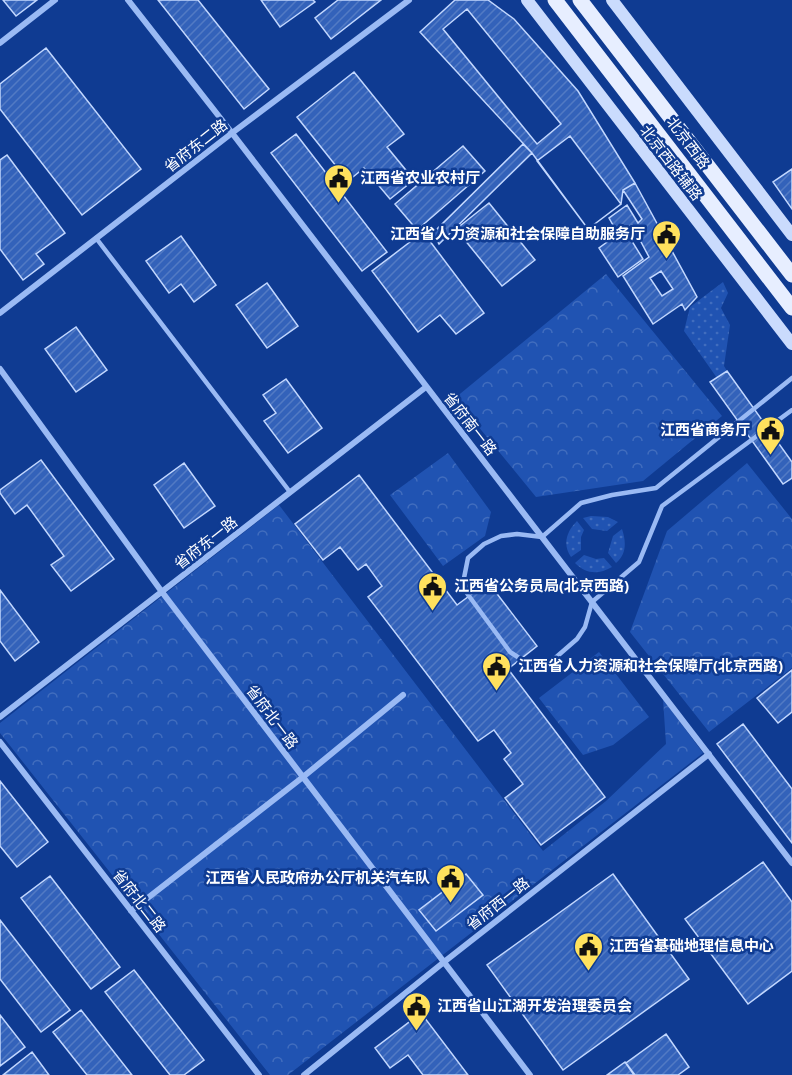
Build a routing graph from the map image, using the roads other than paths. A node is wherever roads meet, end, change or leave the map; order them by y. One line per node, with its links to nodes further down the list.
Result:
1 (55, 0): 8 (street)
2 (128, 0): 9 (street, 省府南一路)
3 (409, 0): 9 (street, 省府东二路)
4 (527, 0): 15 (main road, 北京西路辅路)
5 (555, 0): 13 (main road, 北京西路)
6 (580, 0): 12 (main road, 北京西路)
7 (612, 0): 10 (main road)
8 (0, 42)
9 (232, 133): 11 (street, 省府东二路); 18 (street, 省府南一路)
10 (792, 234)
11 (96, 238): 14 (street, 省府东二路); 20 (lane)
12 (792, 275)
13 (792, 308)
14 (0, 314)
15 (792, 344)
16 (0, 369): 22 (street, 省府北一路)
17 (792, 378): 21 (lane)
18 (426, 387): 20 (street, 省府东一路); 21 (street, 省府南一路)
19 (792, 410): 23 (lane)
20 (290, 492): 22 (street, 省府东一路)
21 (542, 537): 23 (street, 省府南一路); 23 (lane)
22 (162, 592): 25 (street, 省府东一路); 28 (street, 省府北一路)
23 (591, 602): 27 (street, 省府南一路)
24 (403, 695): 28 (street)
25 (0, 717)
26 (0, 742): 30 (street, 省府北二路)
27 (708, 754): 29 (street, 省府南一路); 31 (street, 省府西一路)
28 (303, 777): 30 (street); 31 (street, 省府北一路)
29 (792, 863)
30 (131, 911): 32 (street, 省府北二路)
31 (444, 962): 33 (street, 省府西一路); 34 (street, 省府北一路)
32 (259, 1075)
33 (304, 1075)
34 (530, 1075)

